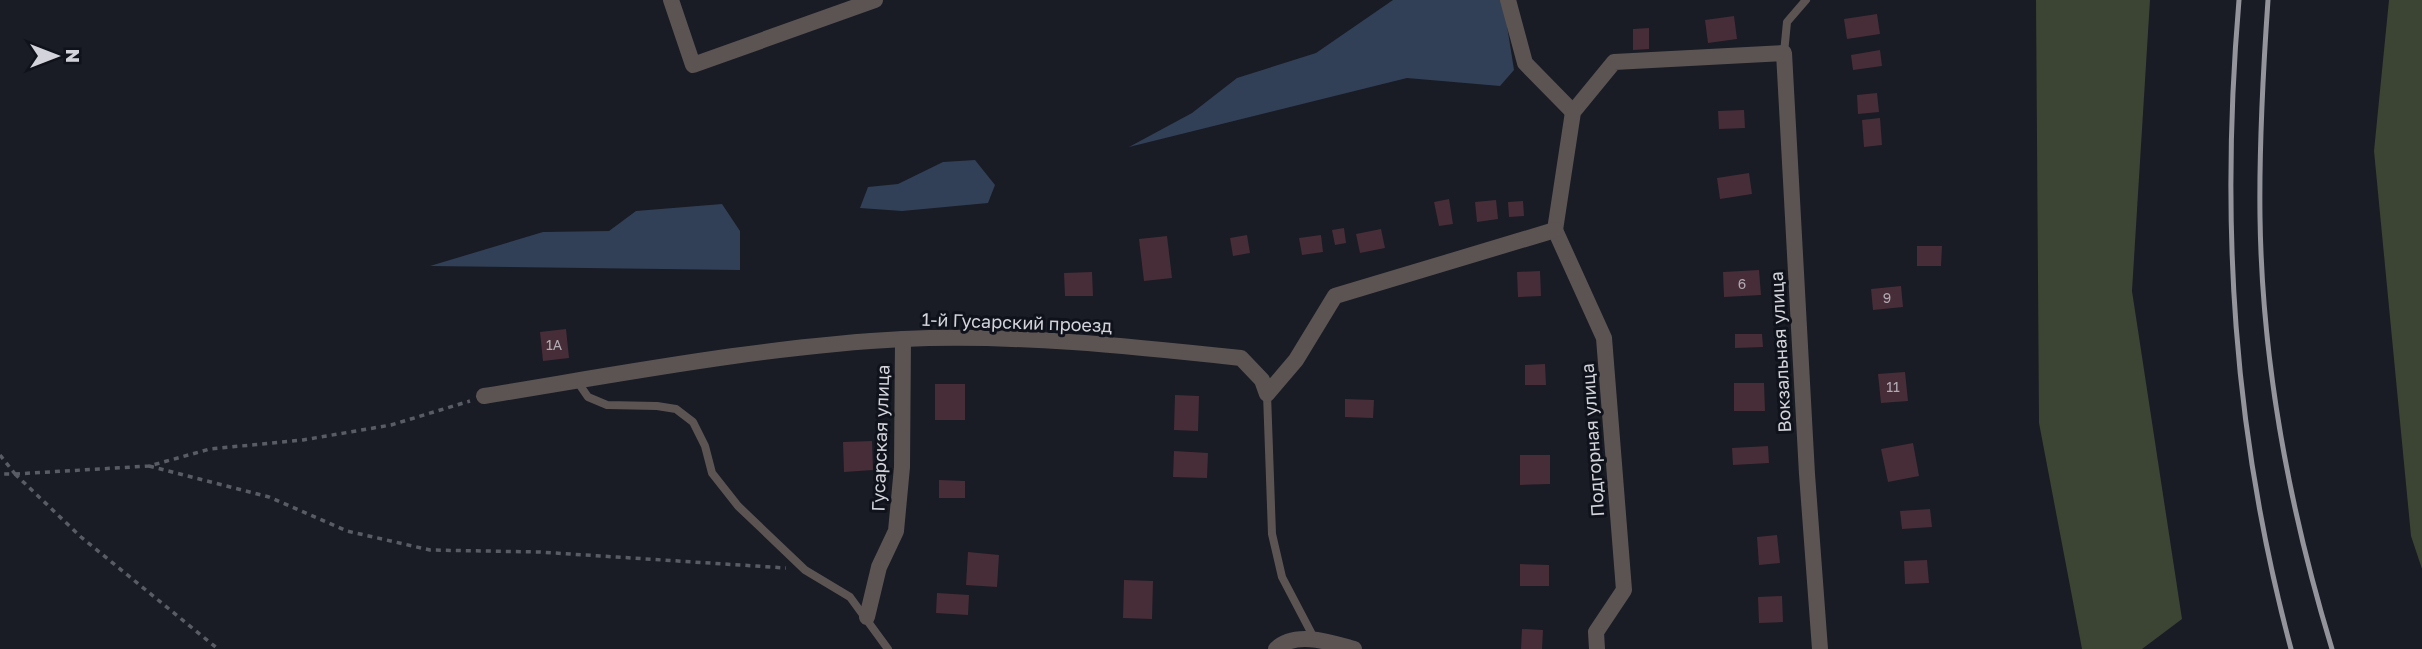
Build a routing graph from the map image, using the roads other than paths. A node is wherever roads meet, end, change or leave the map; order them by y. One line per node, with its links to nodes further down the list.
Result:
1 (671, 0): 2 (street)
2 (875, 0)
3 (1508, 0): 6 (street)
4 (1806, 0): 5 (lane)
5 (1784, 53): 6 (street); 18 (street, Вокзальная улица)
6 (1573, 112): 7 (street)
7 (1555, 230): 10 (street); 17 (street, Подгорная улица)
8 (903, 339): 9 (street, 1-й Гусарский проезд); 10 (street, 1-й Гусарский проезд); 12 (street, Гусарская улица)
9 (577, 381): 11 (street, 1-й Гусарский проезд); 12 (lane)
10 (1267, 394): 13 (lane)
11 (484, 396)
12 (867, 617): 14 (lane)
13 (1314, 638): 15 (street); 16 (street)
14 (888, 649)
15 (1276, 649)
16 (1354, 649)
17 (1597, 649)
18 (1820, 649)

